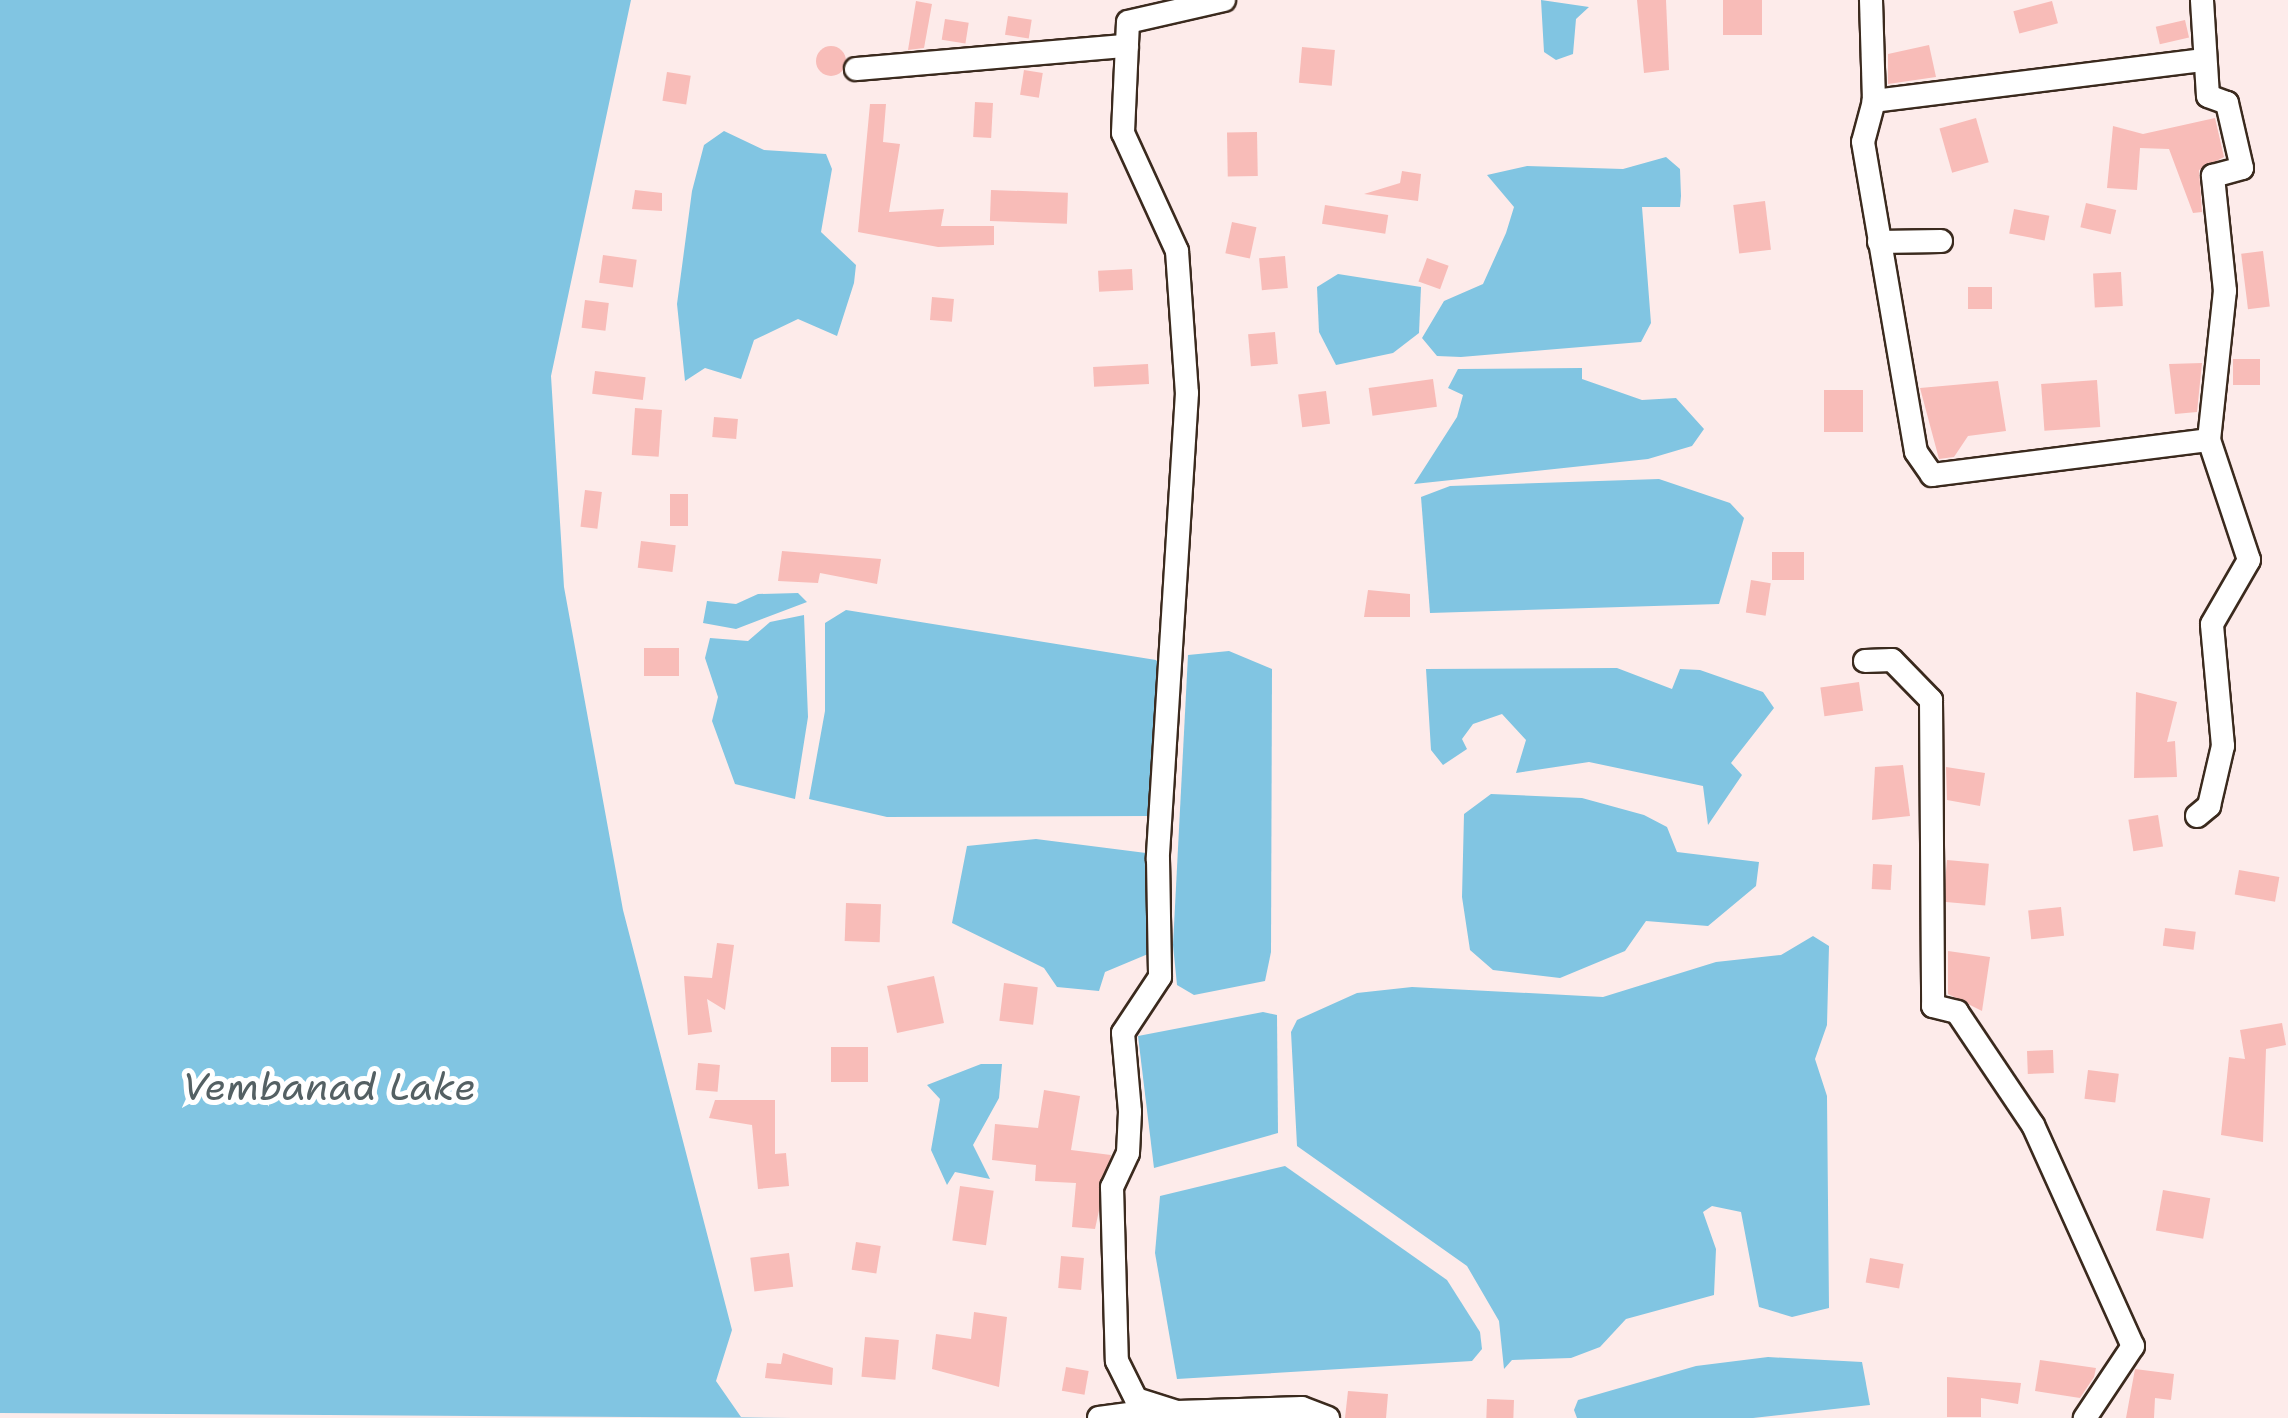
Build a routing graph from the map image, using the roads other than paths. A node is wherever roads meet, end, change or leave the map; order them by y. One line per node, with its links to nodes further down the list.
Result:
1 (1224, 0): 4 (street)
2 (1871, 0): 7 (street)
3 (2202, 0): 5 (street)
4 (1127, 46): 6 (street); 13 (street)
5 (2203, 60): 7 (street); 10 (street)
6 (856, 69)
7 (1874, 102): 8 (street)
8 (1880, 242): 9 (street); 10 (street)
9 (1941, 242)
10 (2209, 440): 12 (street)
11 (1865, 661): 16 (street)
12 (2197, 816)
13 (1166, 1408): 14 (street); 15 (street)
14 (1099, 1418)
15 (1328, 1418)
16 (2084, 1418)

